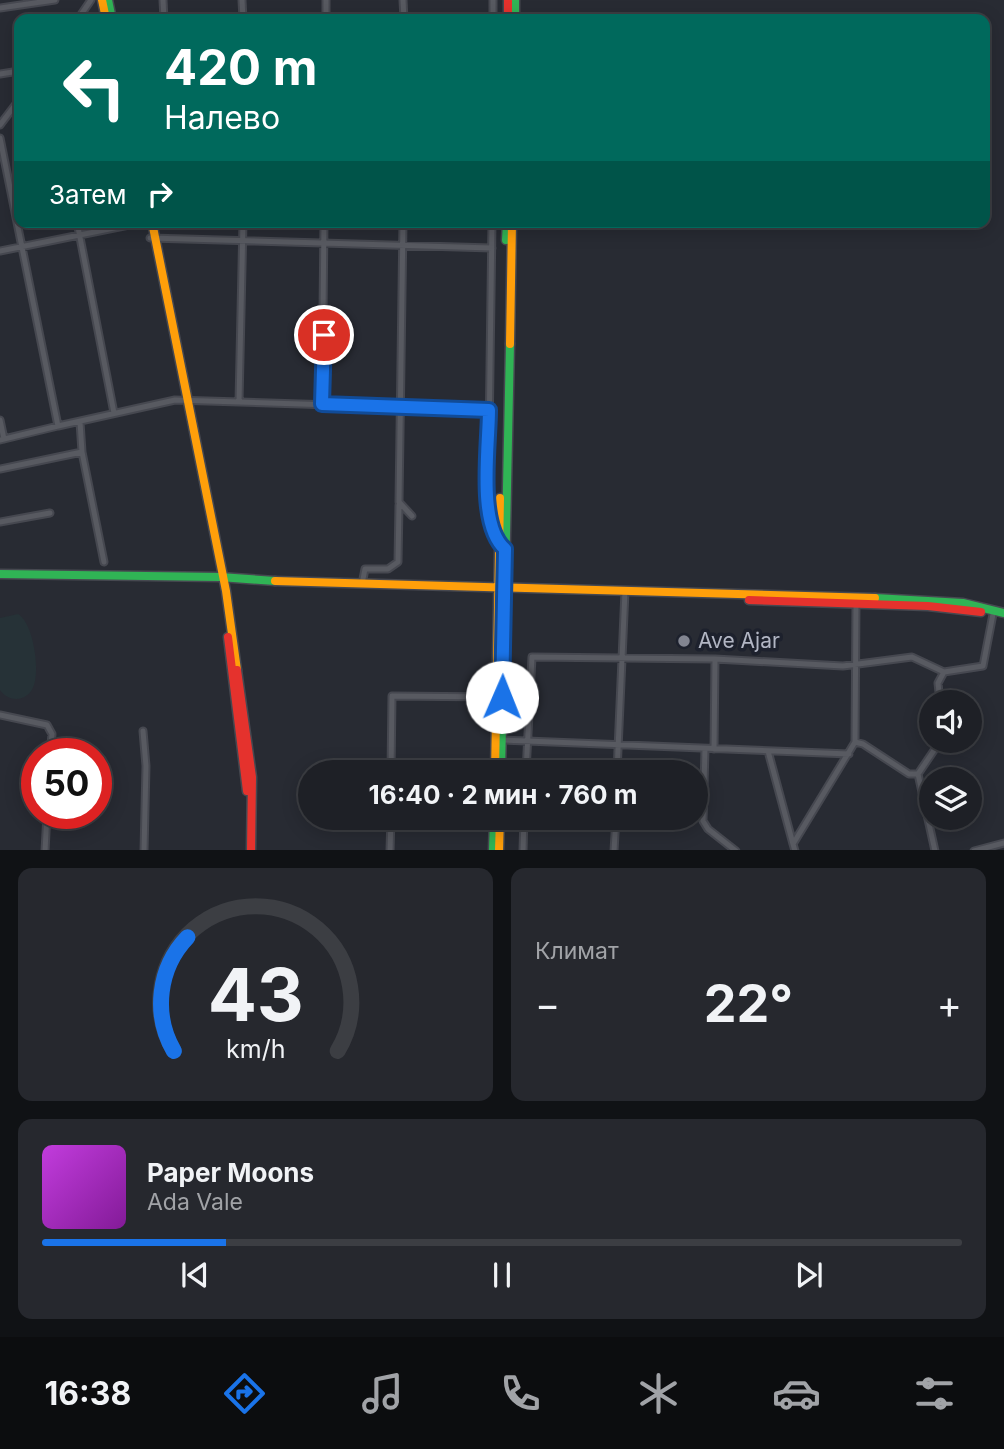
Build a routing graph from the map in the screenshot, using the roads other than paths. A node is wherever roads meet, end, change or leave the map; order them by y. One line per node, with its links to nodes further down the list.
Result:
1 (55, 0): 2 (street)
2 (0, 8)
3 (14, 107): 4 (street)
4 (0, 125)
5 (0, 138): 6 (street)
6 (14, 207)
7 (18, 228): 22 (street)
8 (78, 228): 17 (street)
9 (114, 228): 17 (street)
10 (150, 228): 18 (main road)
11 (243, 228): 19 (street)
12 (324, 228): 20 (street)
13 (403, 228): 21 (street)
14 (492, 228): 23 (street)
15 (507, 228): 41 (main road)
16 (512, 228): 41 (main road)
17 (80, 234): 22 (street); 30 (street)
18 (153, 238): 19 (street); 25 (main road)
19 (243, 240): 20 (street); 26 (street)
20 (324, 243): 21 (street); 27 (street)
21 (402, 246): 23 (street); 28 (street)
22 (22, 247): 24 (street); 33 (street)
23 (492, 248): 29 (street)
24 (0, 251)
25 (187, 400): 26 (street); 30 (street); 44 (main road)
26 (239, 402): 27 (street)
27 (322, 404): 28 (street)
28 (400, 406): 29 (street); 37 (street)
29 (489, 410): 41 (street)
30 (114, 413): 32 (street)
31 (0, 420): 34 (street)
32 (80, 422): 33 (street); 35 (street)
33 (58, 426): 34 (street)
34 (2, 440)
35 (82, 452): 36 (street); 42 (street)
36 (0, 468)
37 (399, 502): 39 (street); 45 (street)
38 (50, 513): 40 (street)
39 (412, 516)
40 (0, 522)
41 (502, 546): 46 (main road)
42 (104, 562)
43 (0, 577): 44 (main road)
44 (222, 579): 45 (main road); 46 (main road); 86 (main road)
45 (362, 584): 46 (main road)
46 (502, 590): 47 (main road); 56 (main road)
47 (624, 593): 48 (main road); 51 (street)
48 (856, 601): 49 (main road); 53 (street)
49 (993, 612): 50 (main road); 54 (street)
50 (1004, 615)
51 (622, 658): 52 (street); 61 (street); 63 (street)
52 (715, 659): 53 (street); 65 (street)
53 (856, 664): 54 (street); 62 (street)
54 (944, 672): 55 (street)
55 (938, 690)
56 (499, 697): 60 (main road); 69 (street)
57 (0, 715): 59 (street)
58 (143, 731): 85 (street)
59 (52, 738)
60 (498, 740): 61 (street); 70 (main road); 71 (main road)
61 (528, 741): 63 (street); 72 (street)
62 (855, 742): 68 (street); 74 (street)
63 (618, 745): 64 (street); 73 (street)
64 (705, 749): 65 (street); 90 (street)
65 (714, 749): 66 (street)
66 (768, 751): 68 (street); 82 (street)
67 (932, 753): 74 (street)
68 (849, 754): 82 (street)
69 (391, 760)
70 (496, 760)
71 (500, 760)
72 (527, 760)
73 (617, 760)
74 (918, 774): 91 (street)
75 (46, 829): 84 (street)
76 (391, 830): 87 (street)
77 (495, 830): 83 (main road)
78 (498, 830): 83 (main road)
79 (524, 830): 88 (street)
80 (615, 830): 89 (street)
81 (1004, 843): 92 (street)
82 (794, 847)
83 (496, 848)
84 (45, 850)
85 (144, 850)
86 (249, 850)
87 (390, 850)
88 (523, 850)
89 (614, 850)
90 (736, 850)
91 (935, 850)
92 (974, 850)

